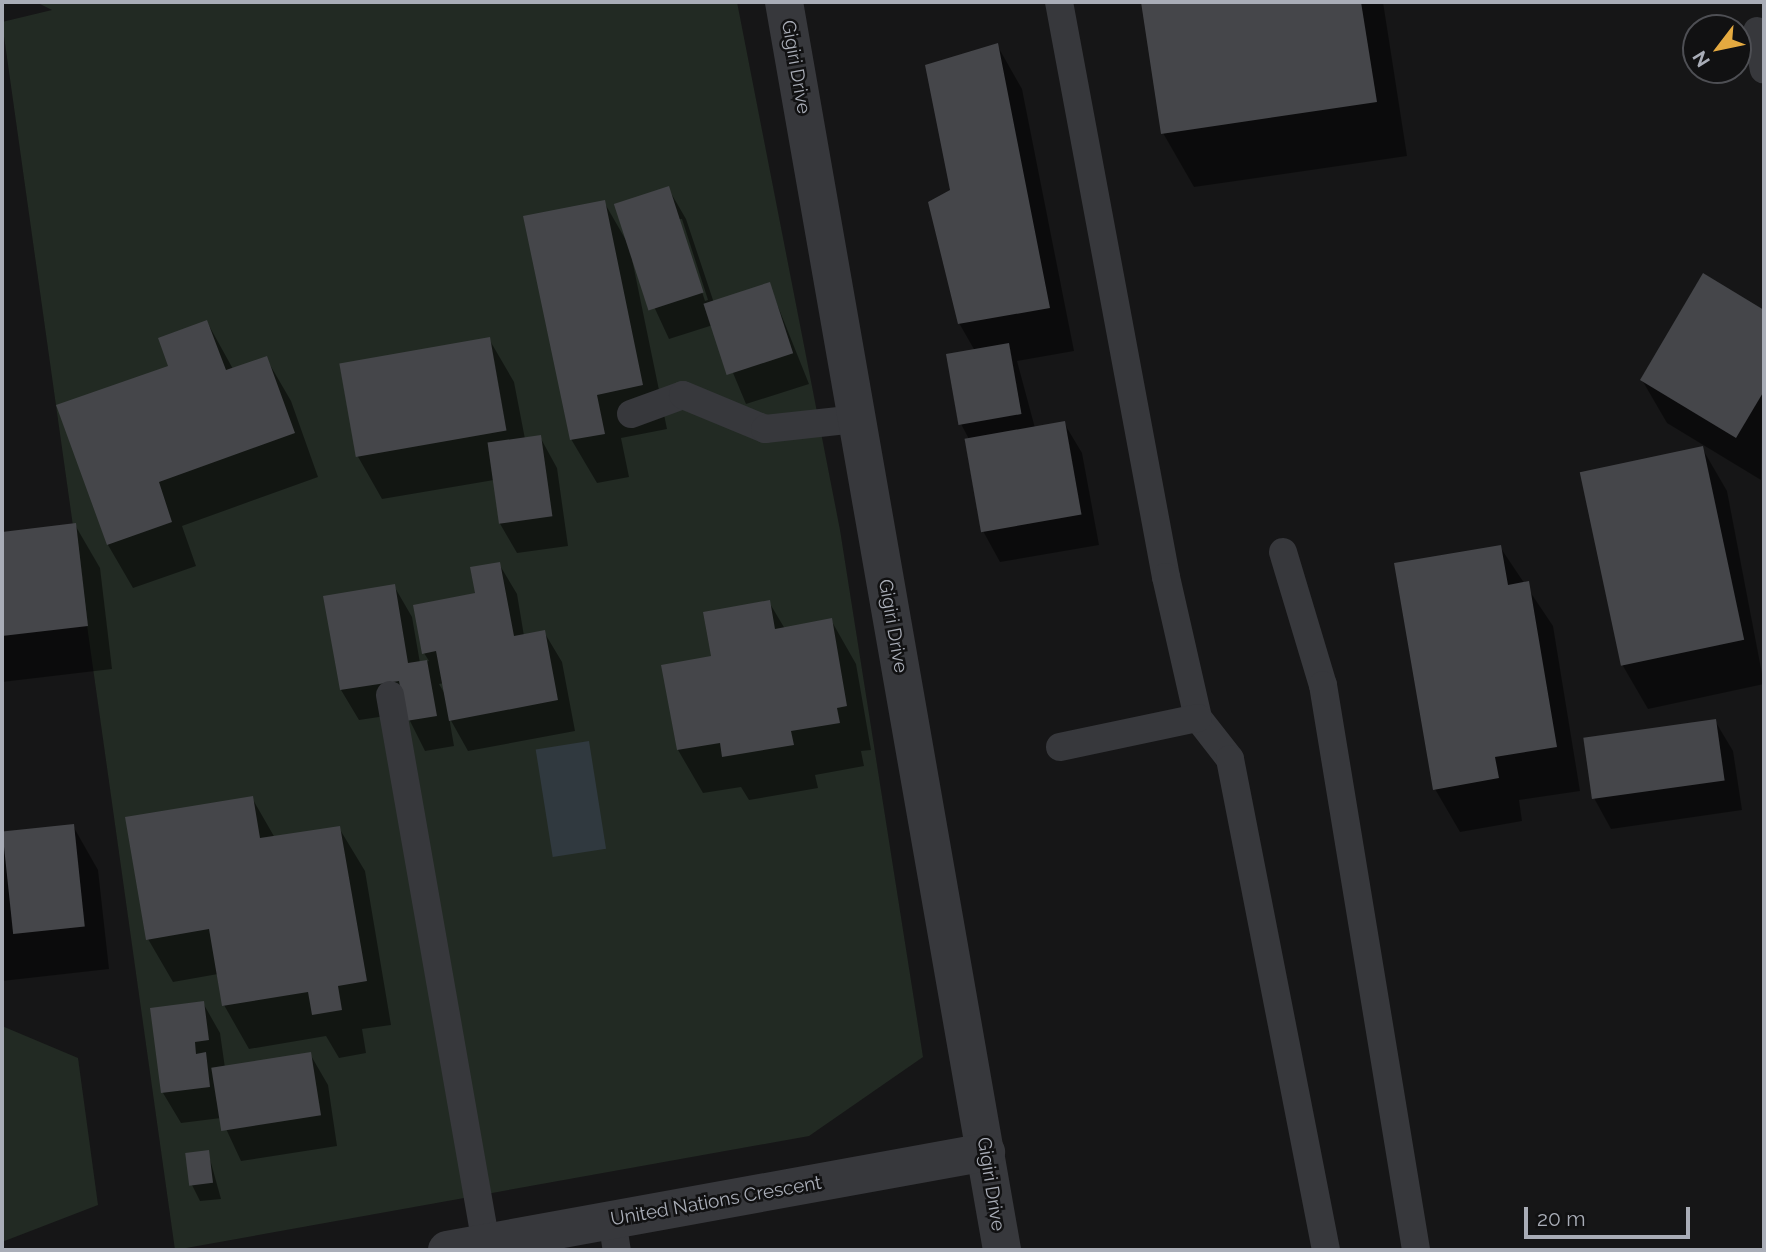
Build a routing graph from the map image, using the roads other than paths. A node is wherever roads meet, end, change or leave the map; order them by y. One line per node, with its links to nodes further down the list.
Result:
1 (784, 2): 6 (street, Gigiri Drive)
2 (1059, 2): 9 (lane)
3 (1757, 31): 4 (lane)
4 (1764, 69)
5 (631, 414): 6 (lane)
6 (857, 419): 11 (street, Gigiri Drive)
7 (1283, 552): 17 (lane)
8 (390, 695): 13 (lane)
9 (1198, 718): 10 (lane); 16 (lane)
10 (1060, 747)
11 (986, 1152): 12 (street, United Nations Crescent); 15 (street, Gigiri Drive)
12 (614, 1235): 13 (street, United Nations Crescent)
13 (486, 1244): 14 (street, United Nations Crescent)
14 (447, 1250)
15 (1002, 1250)
16 (1326, 1250)
17 (1416, 1250)

